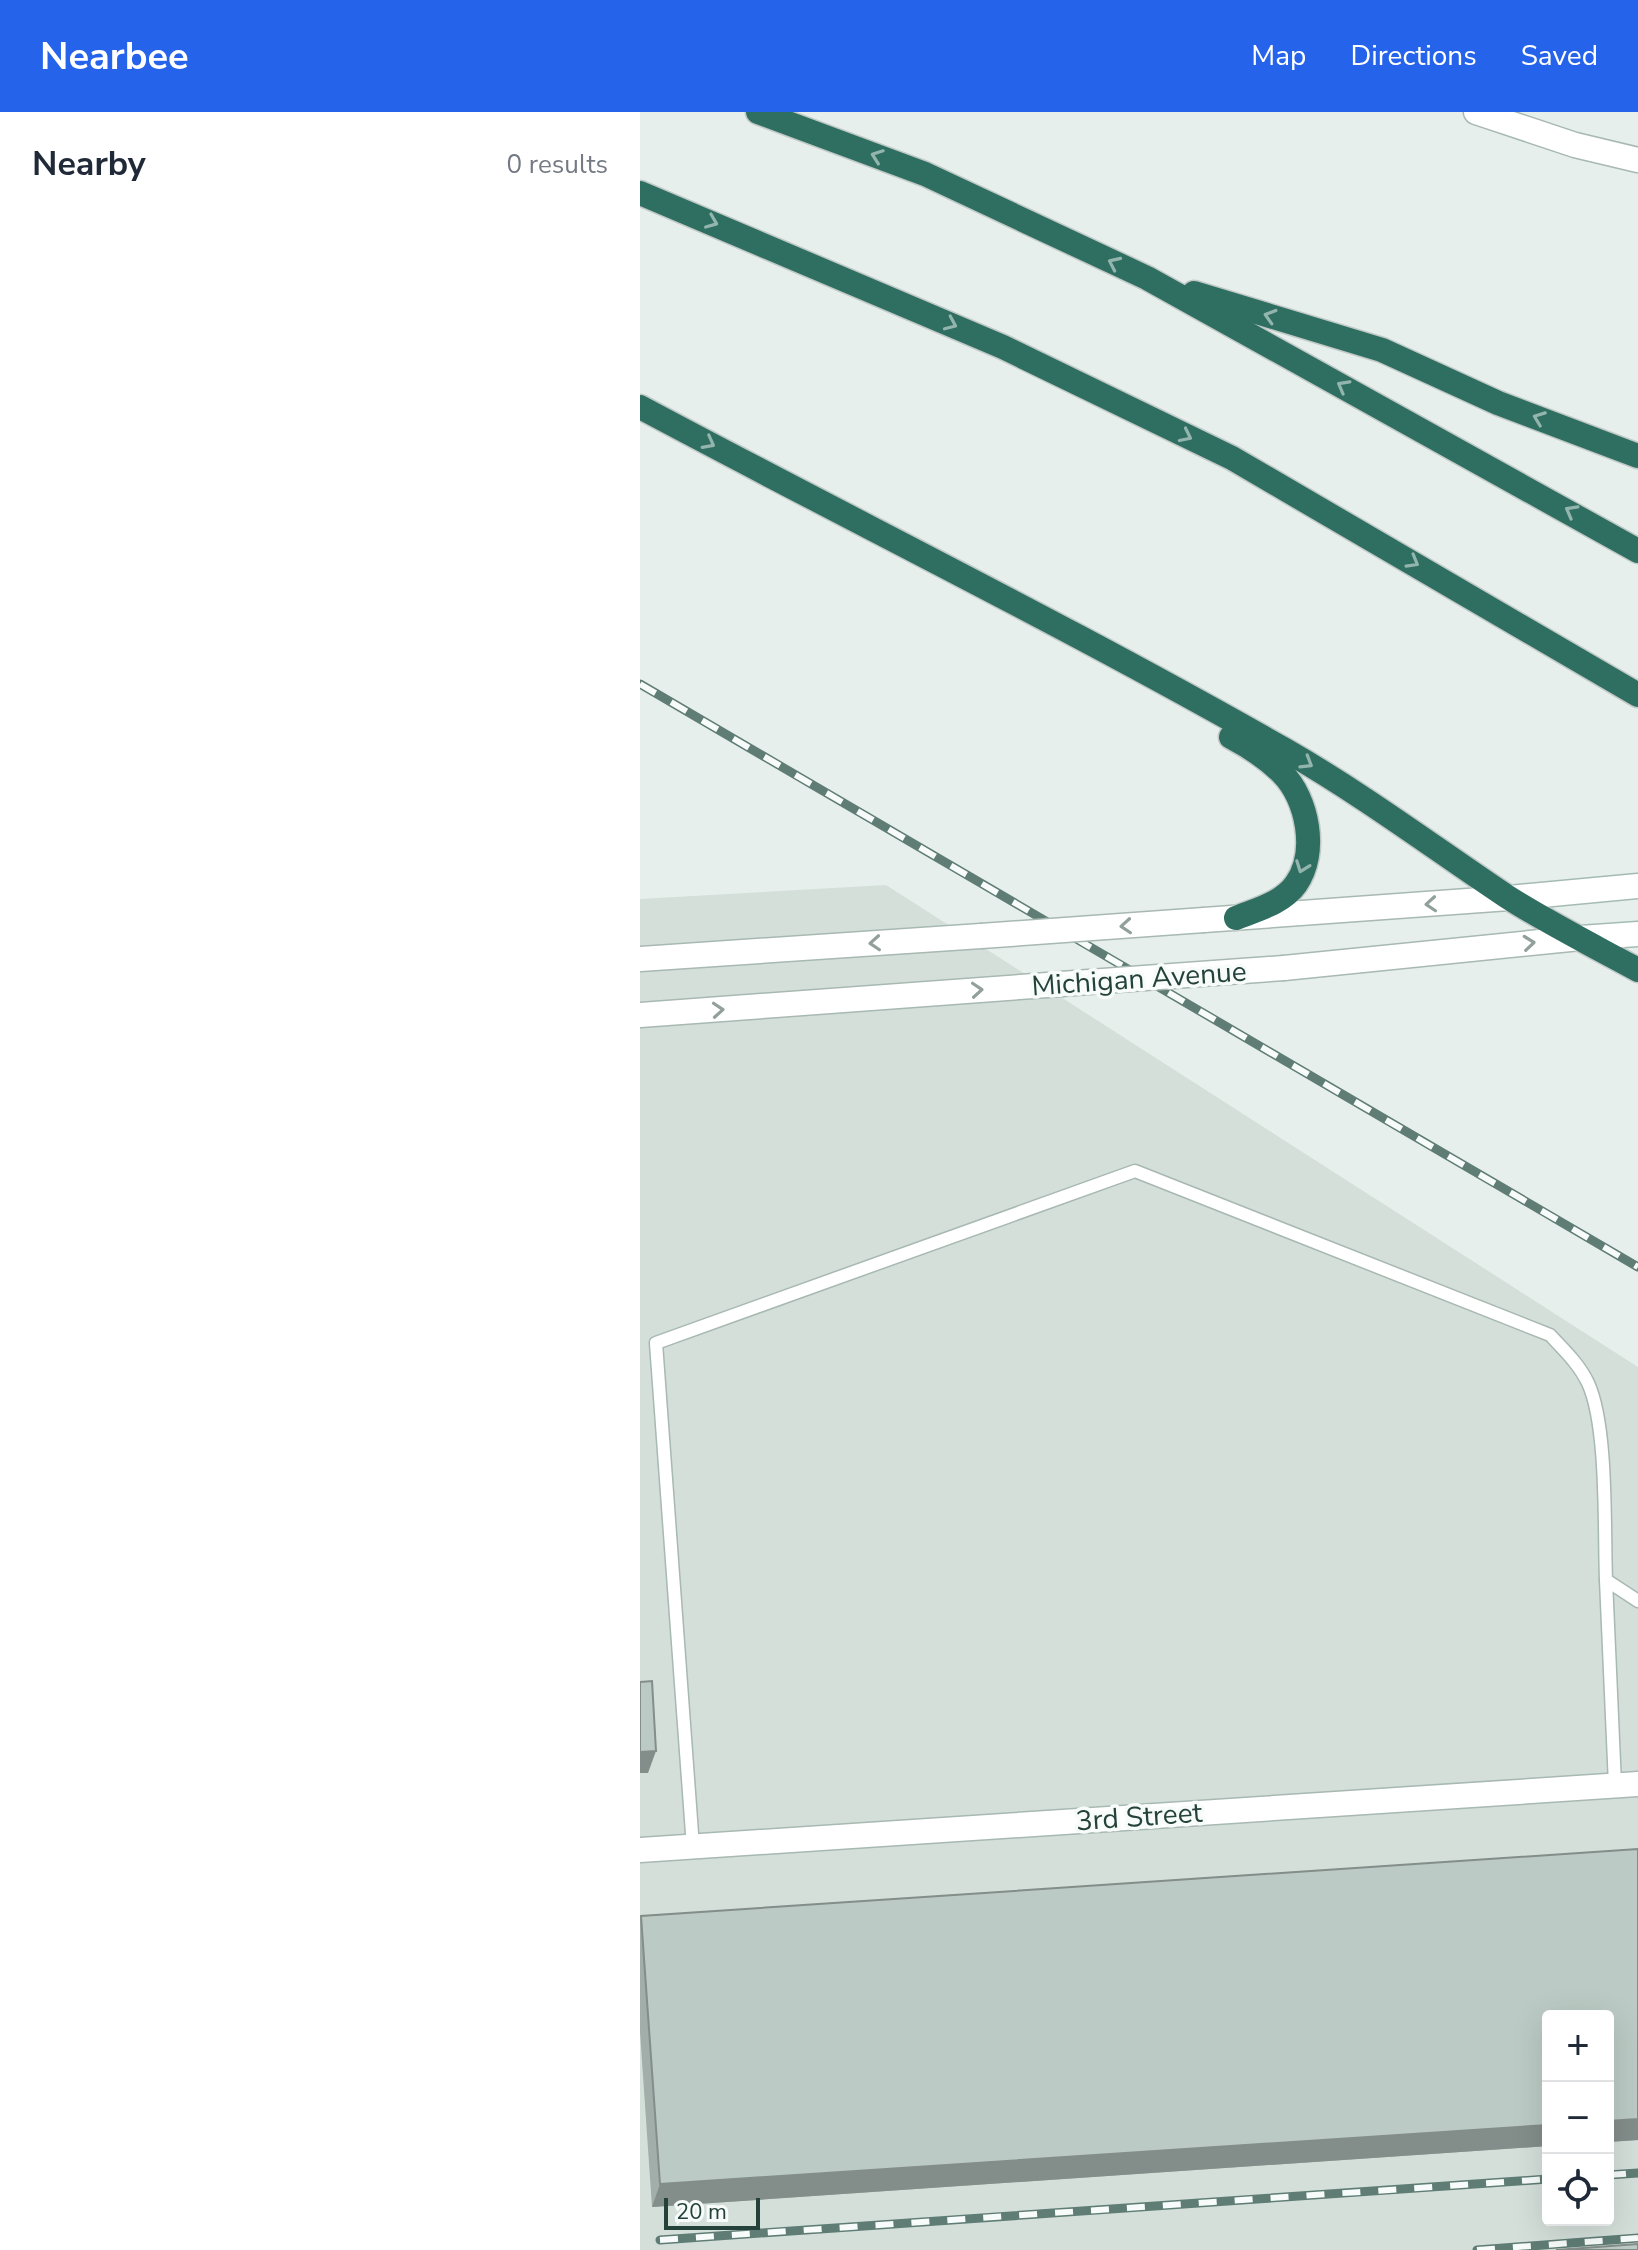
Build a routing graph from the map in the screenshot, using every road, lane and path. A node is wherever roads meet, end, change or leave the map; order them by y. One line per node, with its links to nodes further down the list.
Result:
1 (758, 112): 5 (highway, one-way to 1)
2 (1487, 114): 3 (street)
3 (1638, 160)
4 (640, 193): 10 (highway, one-way to 10)
5 (1147, 278): 7 (highway, one-way to 5); 9 (highway, one-way to 5)
6 (640, 407): 8 (highway, one-way to 8)
7 (1638, 456)
8 (868, 529): 12 (highway, one-way to 12); 13 (highway, one-way to 13)
9 (1638, 551)
10 (1638, 695)
11 (1638, 886): 12 (street, Michigan Avenue)
12 (1509, 898): 13 (street, Michigan Avenue, one-way to 13); 15 (highway)
13 (1236, 918): 16 (street, Michigan Avenue, one-way to 16, bridge)
14 (1638, 934): 15 (street, Michigan Avenue)
15 (1580, 938): 17 (highway); 18 (street, Michigan Avenue, one-way to 15, bridge)
16 (640, 959)
17 (1638, 970)
18 (640, 1015)
19 (1606, 1580): 20 (lane); 21 (lane); 22 (lane)
20 (1638, 1601)
21 (1627, 1785): 22 (street, 3rd Street)
22 (693, 1847): 23 (street, 3rd Street)
23 (640, 1850)

